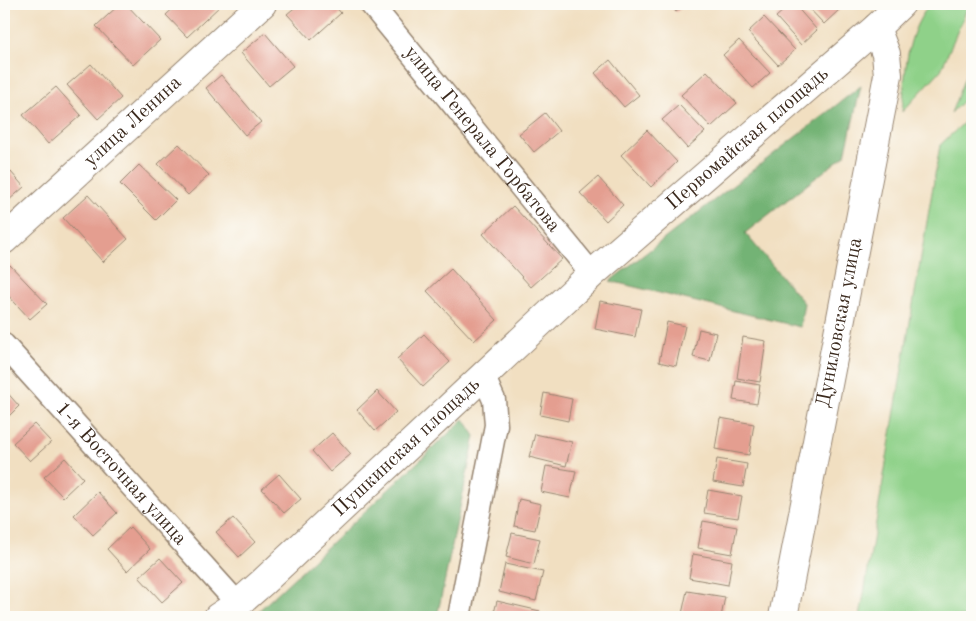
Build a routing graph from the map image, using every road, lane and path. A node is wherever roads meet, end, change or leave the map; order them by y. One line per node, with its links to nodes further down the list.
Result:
1 (262, 4): 5 (main road, улица Ленина)
2 (371, 4): 6 (street, улица Генерала Горбатова)
3 (901, 4): 4 (main road, Первомайская площадь)
4 (876, 28): 6 (main road, Первомайская площадь); 11 (main road, Дуниловская улица)
5 (4, 240)
6 (592, 274): 8 (main road, Пушкинская площадь)
7 (4, 345): 9 (street, 1-я Восточная улица)
8 (483, 375): 9 (main road, Пушкинская площадь); 10 (street)
9 (228, 611)
10 (459, 617)
11 (783, 617)

